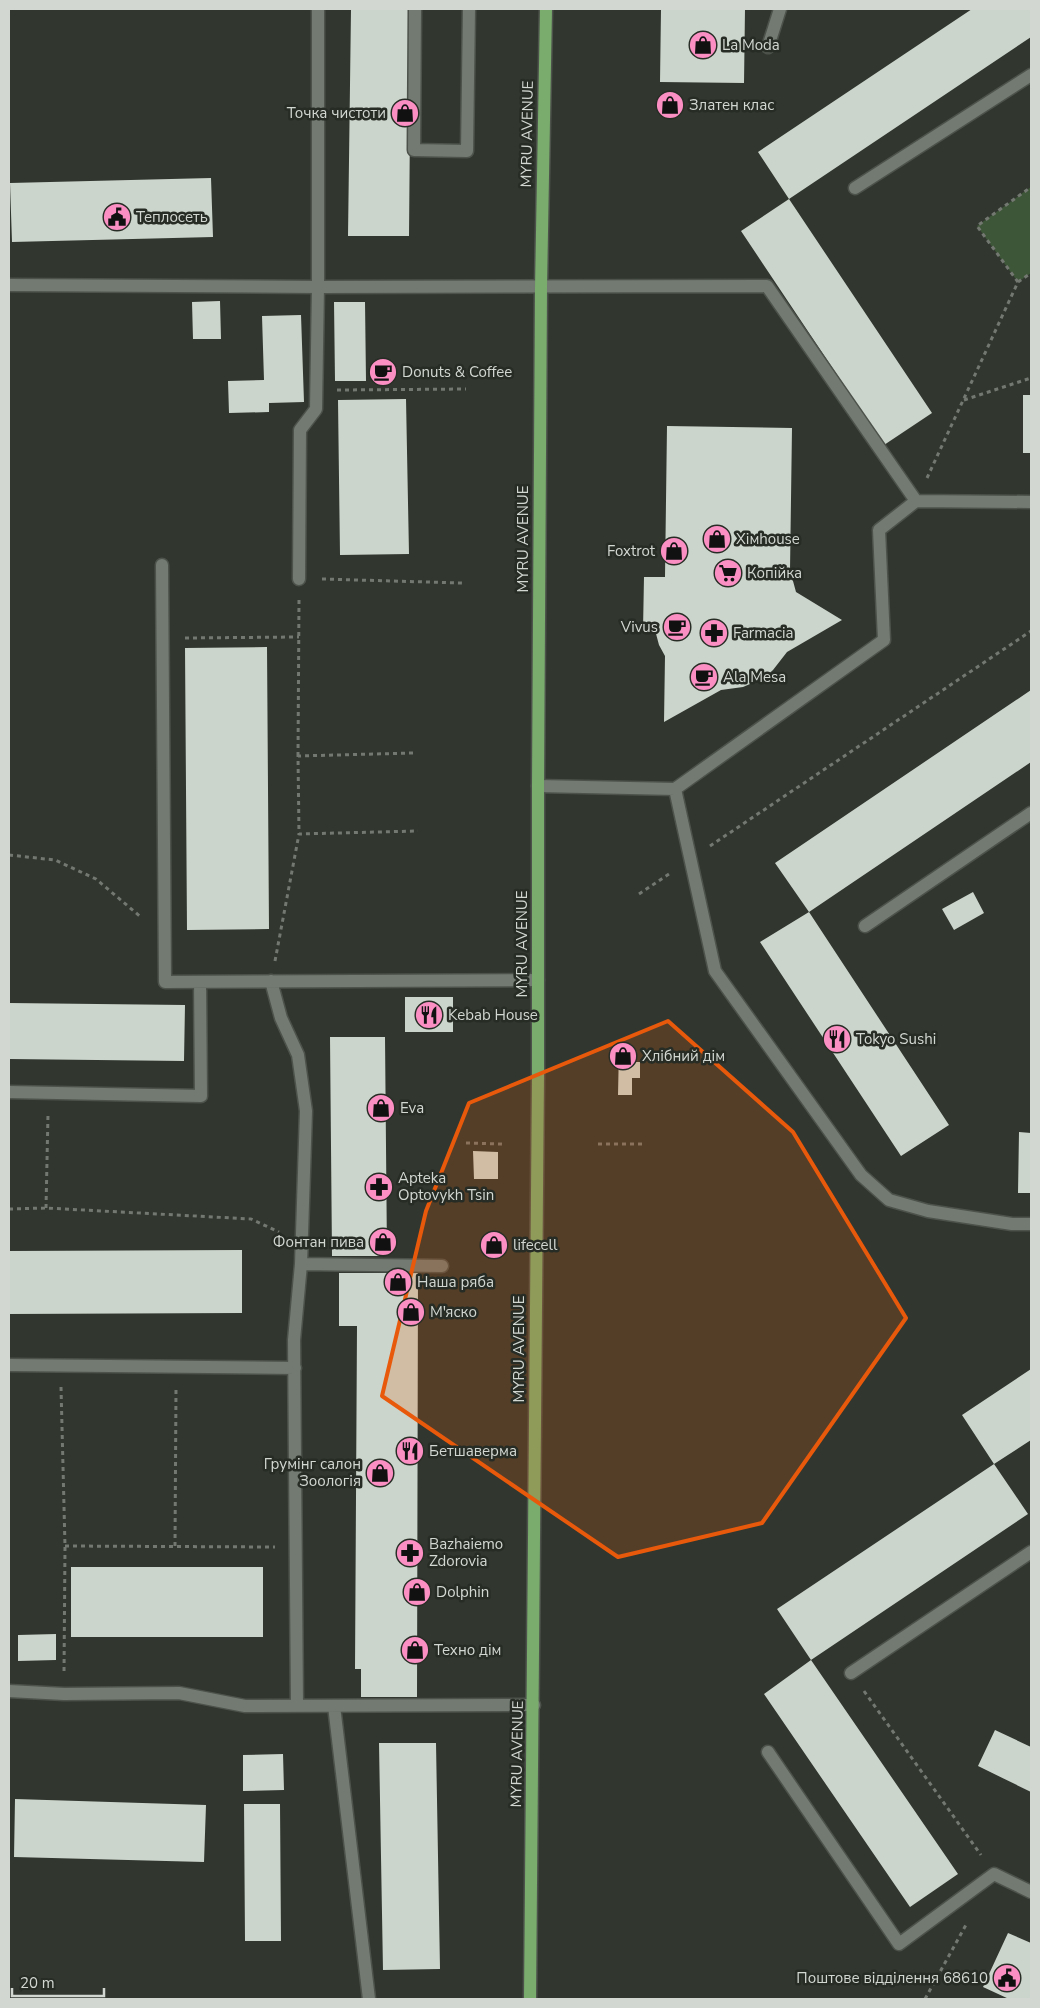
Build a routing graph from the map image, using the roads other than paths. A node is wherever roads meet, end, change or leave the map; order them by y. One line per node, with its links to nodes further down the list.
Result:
1 (318, 9): 10 (street)
2 (415, 9): 3 (street)
3 (469, 9)
4 (546, 9): 11 (main road, MYRU AVENUE)
5 (780, 9): 6 (street)
6 (768, 47)
7 (1031, 75): 8 (street)
8 (855, 188)
9 (9, 285): 10 (street)
10 (318, 288): 11 (street); 15 (street)
11 (541, 288): 12 (street); 16 (main road, MYRU AVENUE)
12 (916, 501): 13 (street); 17 (street)
13 (1031, 502)
14 (162, 565): 22 (street)
15 (299, 579)
16 (538, 786): 17 (street); 20 (main road, MYRU AVENUE)
17 (675, 789): 24 (street)
18 (1031, 813): 19 (street)
19 (865, 926)
20 (538, 980): 21 (street); 32 (main road, MYRU AVENUE)
21 (271, 981): 22 (street); 25 (street)
22 (200, 982): 23 (street)
23 (9, 1092)
24 (1031, 1224)
25 (302, 1264): 26 (street); 28 (street)
26 (442, 1266)
27 (9, 1365): 28 (street)
28 (294, 1368): 33 (street)
29 (1031, 1552): 30 (street)
30 (851, 1673)
31 (9, 1691): 33 (street)
32 (534, 1705): 34 (street); 38 (main road, MYRU AVENUE)
33 (297, 1706): 34 (street)
34 (334, 1706): 37 (street)
35 (768, 1752): 36 (street)
36 (1031, 1892)
37 (369, 1999)
38 (530, 1999)

